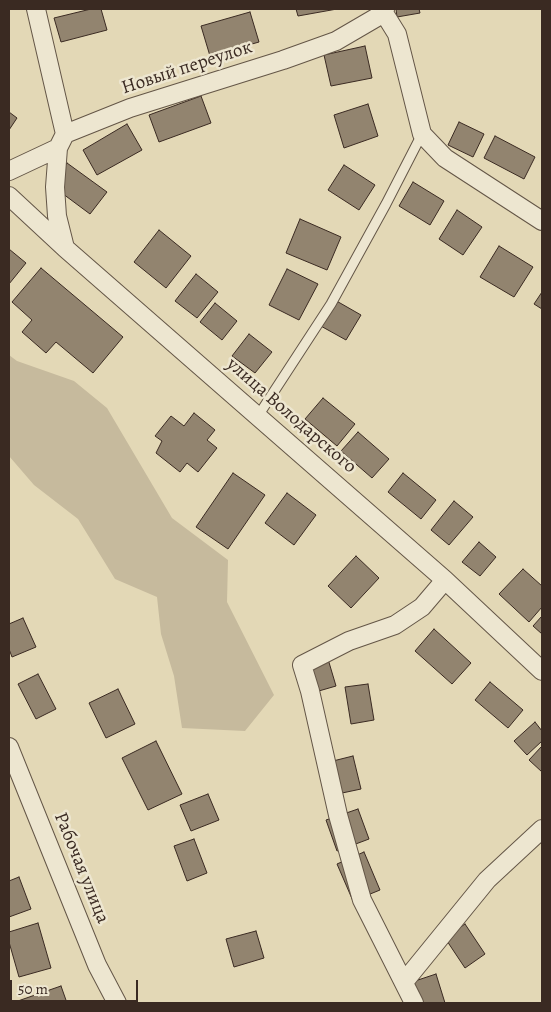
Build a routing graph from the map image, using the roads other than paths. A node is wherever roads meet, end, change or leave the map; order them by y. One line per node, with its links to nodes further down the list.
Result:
1 (36, 9): 4 (street)
2 (385, 11): 3 (street); 4 (street, Новый переулок)
3 (422, 134): 7 (street); 9 (lane)
4 (61, 141): 5 (street, Новый переулок); 8 (street)
5 (9, 171)
6 (9, 196): 8 (street, улица Володарского)
7 (542, 222)
8 (65, 248): 9 (street, улица Володарского)
9 (258, 416): 10 (street, улица Володарского)
10 (445, 580): 11 (street, улица Володарского); 14 (street)
11 (542, 671)
12 (9, 747): 15 (street, Рабочая улица)
13 (542, 829): 14 (street)
14 (404, 982): 16 (street)
15 (117, 1003)
16 (414, 1003)

